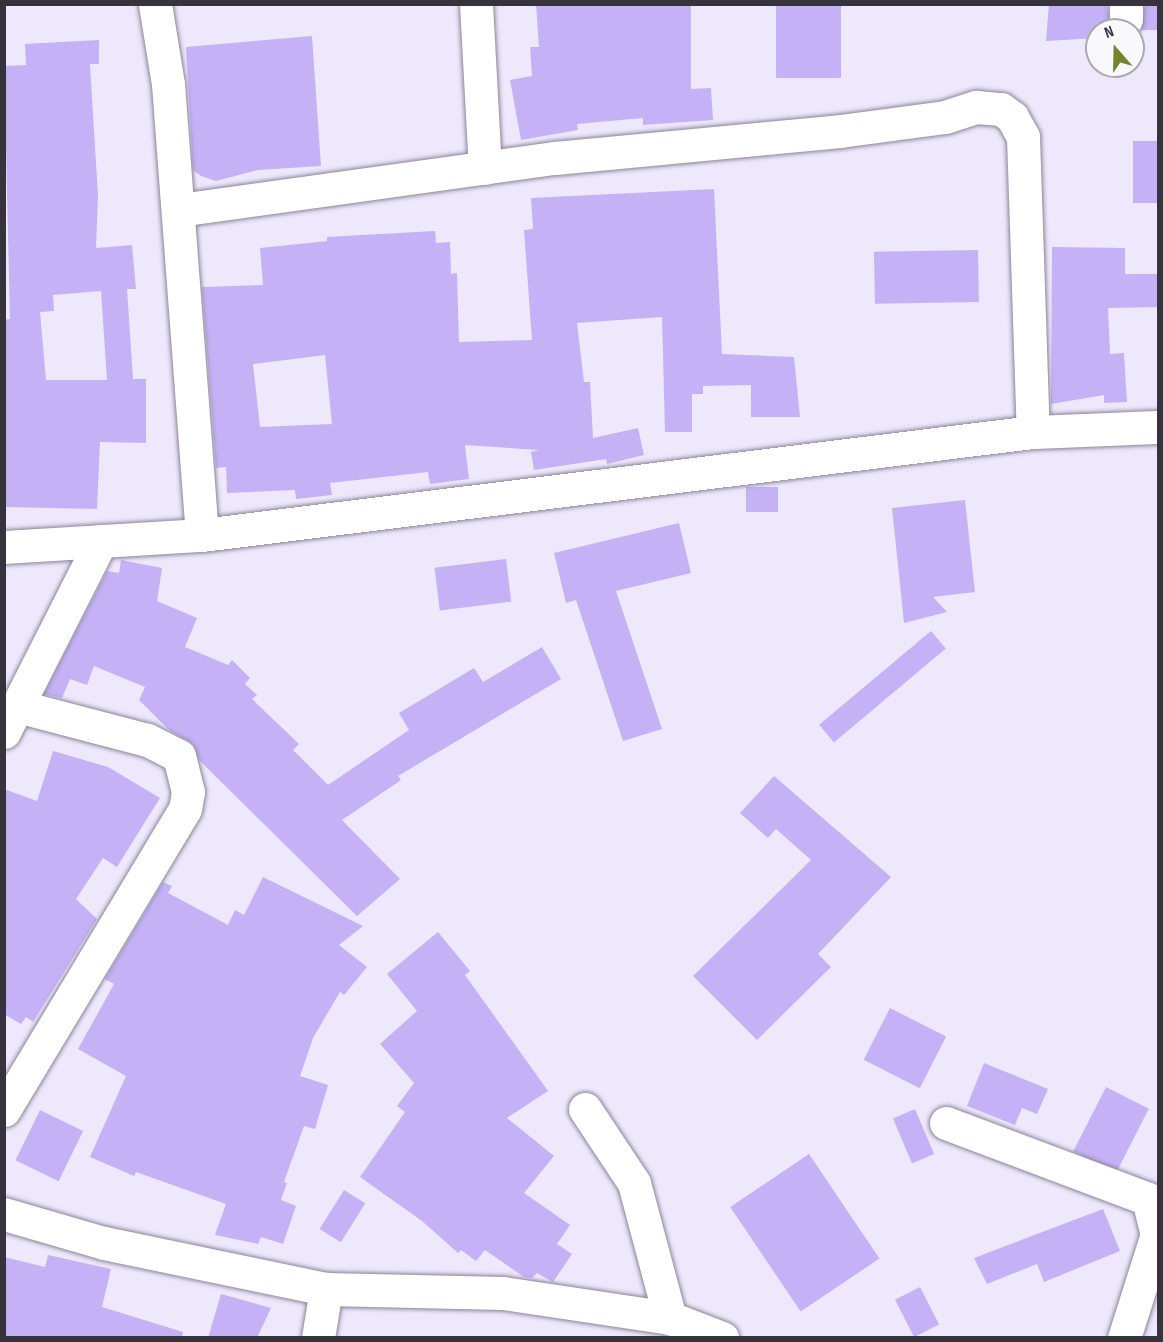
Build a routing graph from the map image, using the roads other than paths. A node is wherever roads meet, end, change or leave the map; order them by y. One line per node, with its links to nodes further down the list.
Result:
1 (155, 4): 4 (street)
2 (476, 4): 3 (street)
3 (485, 168): 4 (street); 6 (street)
4 (179, 210): 7 (street)
5 (1158, 428): 6 (street)
6 (1033, 432): 7 (street)
7 (202, 535): 8 (street)
8 (101, 542): 9 (street); 10 (street)
9 (4, 547)
10 (11, 719): 12 (street)
11 (585, 1109): 16 (street)
12 (4, 1110)
13 (946, 1123): 19 (street)
14 (4, 1214): 15 (street)
15 (326, 1289): 16 (street); 17 (street)
16 (670, 1318): 18 (street)
17 (318, 1338)
18 (722, 1338)
19 (1124, 1338)

